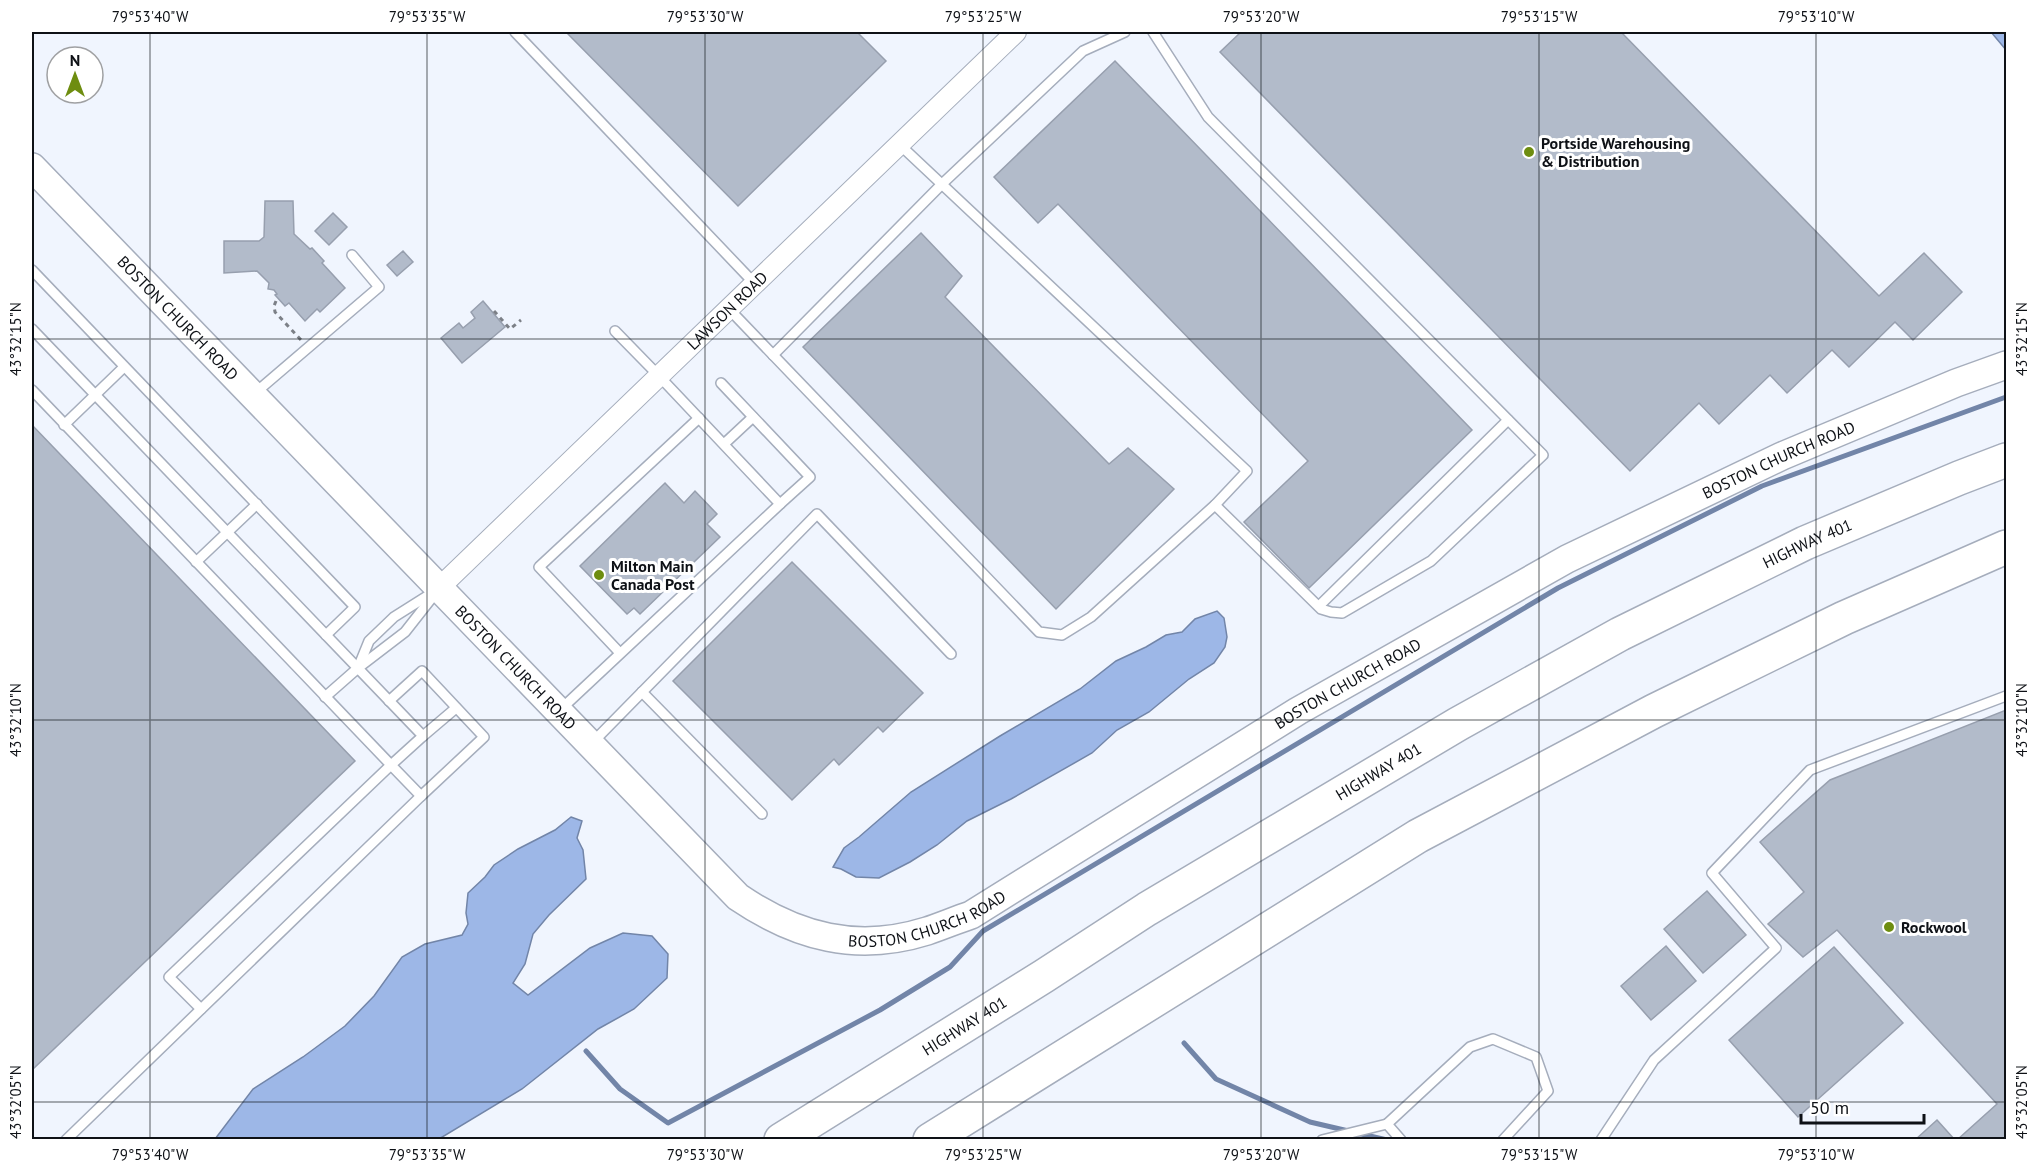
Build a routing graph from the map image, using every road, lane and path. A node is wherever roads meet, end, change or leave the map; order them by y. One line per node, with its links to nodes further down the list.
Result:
1 (515, 32): 10 (lane)
2 (1016, 32): 5 (street, LAWSON ROAD)
3 (1125, 32): 7 (lane)
4 (1153, 32): 28 (lane)
5 (899, 144): 7 (lane); 10 (street, LAWSON ROAD)
6 (32, 167): 25 (street, BOSTON CHURCH ROAD)
7 (942, 184): 18 (lane); 34 (lane)
8 (352, 255): 17 (lane)
9 (32, 270): 20 (lane)
10 (755, 284): 12 (street, LAWSON ROAD)
11 (276, 301): 17 (path)
12 (729, 309): 18 (lane); 21 (street, LAWSON ROAD)
13 (494, 311): 14 (path)
14 (521, 320)
15 (32, 330): 24 (lane)
16 (615, 331): 21 (lane)
17 (308, 348): 25 (lane)
18 (773, 354): 34 (lane)
19 (2007, 365): 51 (street, BOSTON CHURCH ROAD)
20 (124, 367): 24 (lane); 32 (lane)
21 (660, 376): 27 (lane); 38 (street, LAWSON ROAD)
22 (721, 382): 26 (lane)
23 (32, 390): 29 (lane)
24 (95, 395): 29 (lane); 35 (lane)
25 (252, 395): 38 (street, BOSTON CHURCH ROAD)
26 (753, 417): 30 (lane); 33 (lane)
27 (699, 418): 30 (lane); 41 (lane)
28 (1508, 420): 39 (lane); 39 (lane)
29 (64, 425): 37 (lane)
30 (724, 444): 33 (lane)
31 (2007, 460): 58 (highway, HIGHWAY 401)
32 (257, 504): 35 (lane); 40 (lane)
33 (780, 504): 41 (lane)
34 (1215, 505): 39 (lane)
35 (227, 533): 37 (lane); 40 (lane)
36 (2007, 547): 59 (highway)
37 (196, 562): 46 (lane)
38 (439, 588): 43 (lane); 43 (lane); 49 (street, BOSTON CHURCH ROAD)
39 (1318, 606)
40 (326, 635): 43 (lane)
41 (621, 653): 49 (lane)
42 (951, 654): 44 (lane)
43 (358, 668): 46 (lane); 47 (lane)
44 (642, 692): 51 (lane); 54 (lane)
45 (2007, 696): 63 (lane)
46 (326, 697): 52 (lane)
47 (390, 701): 48 (lane); 50 (lane)
48 (456, 708): 50 (lane); 53 (lane)
49 (558, 711): 51 (street, BOSTON CHURCH ROAD)
50 (423, 736): 52 (lane)
51 (591, 745)
52 (391, 765): 53 (lane); 55 (lane)
53 (421, 796): 55 (lane)
54 (762, 814)
55 (201, 1009): 57 (lane)
56 (1387, 1124): 60 (lane); 61 (lane); 62 (lane)
57 (66, 1140)
58 (781, 1140)
59 (930, 1140)
60 (1322, 1140)
61 (1401, 1140)
62 (1503, 1140)
63 (1601, 1140)

